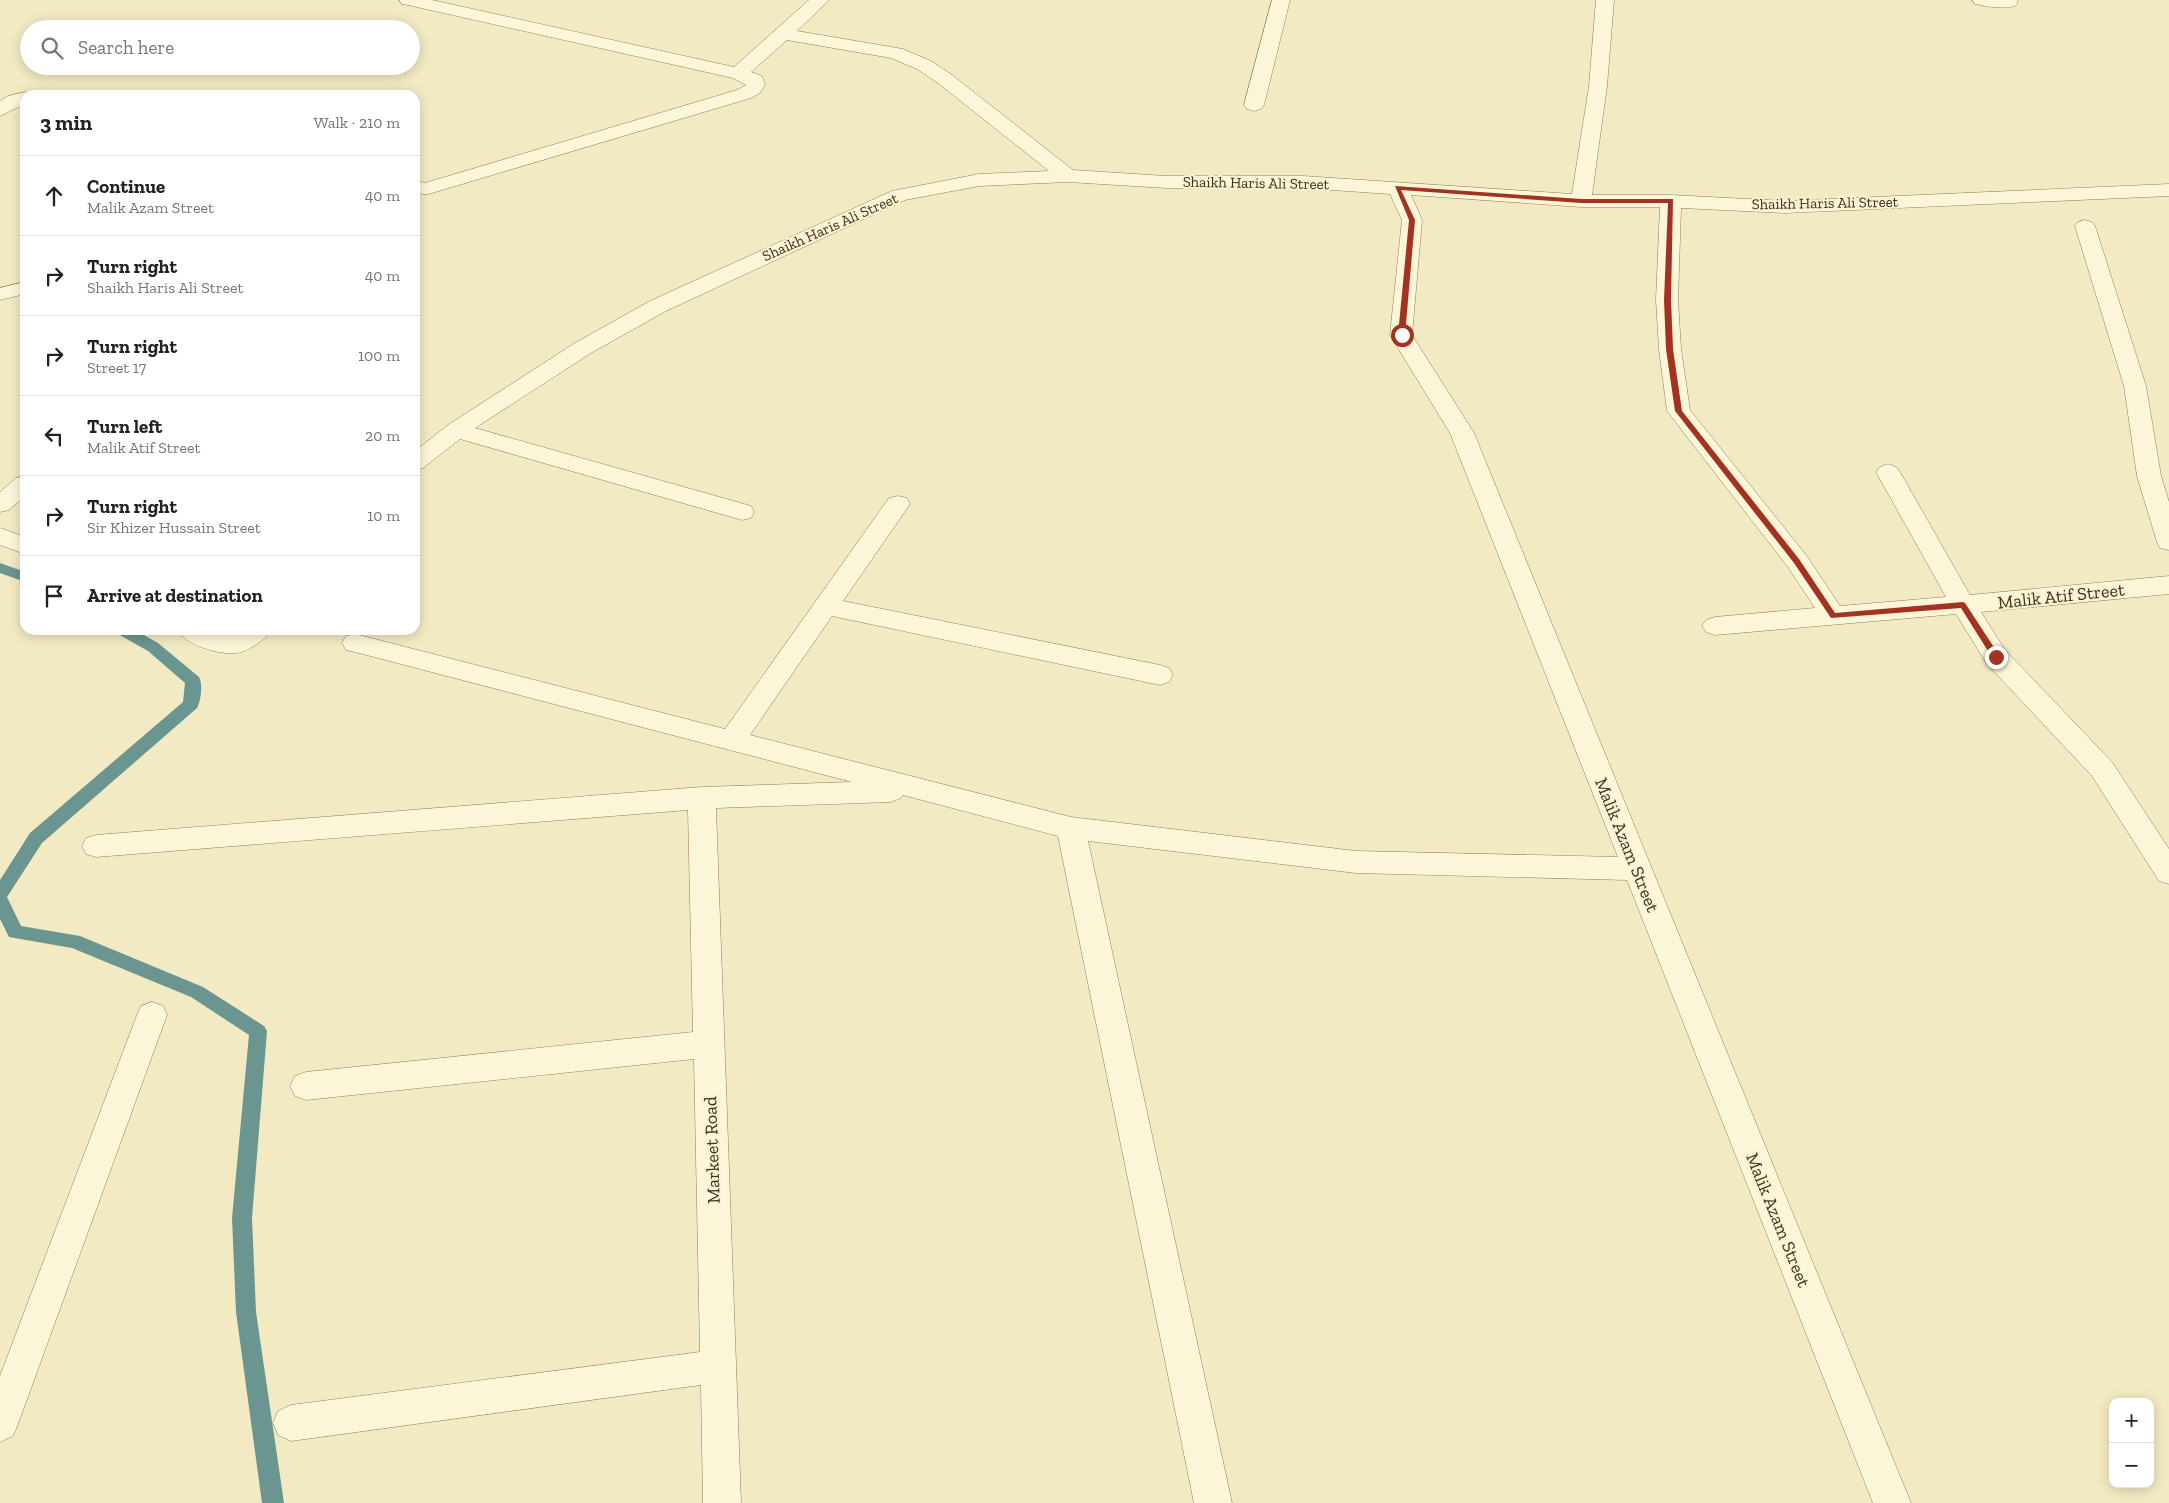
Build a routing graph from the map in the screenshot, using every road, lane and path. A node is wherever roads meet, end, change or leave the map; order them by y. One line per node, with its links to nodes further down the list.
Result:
1 (408, 0): 8 (street)
2 (820, 0): 7 (street)
3 (1281, 0): 10 (street)
4 (1605, 0): 16 (street)
5 (1981, 0): 6 (street)
6 (2009, 2)
7 (784, 34): 8 (street); 12 (street)
8 (738, 74): 13 (street)
9 (20, 99): 11 (street)
10 (1254, 105)
11 (0, 110)
12 (1068, 176): 14 (street, Shaikh Haris Ali Street); 21 (street, Shaikh Haris Ali Street)
13 (420, 188)
14 (1397, 188): 16 (street, Shaikh Haris Ali Street); 45 (street, Malik Azam Street)
15 (2169, 190): 17 (street, Shaikh Haris Ali Street)
16 (1581, 201): 17 (street, Shaikh Haris Ali Street)
17 (1671, 201): 34 (street)
18 (2085, 226): 29 (street)
19 (20, 289): 20 (street)
20 (0, 294)
21 (456, 430): 22 (street, Shaikh Haris Ali Street); 27 (street)
22 (420, 459)
23 (1888, 472): 32 (street)
24 (20, 488): 25 (street)
25 (0, 504)
26 (898, 504): 33 (street)
27 (742, 512)
28 (0, 536): 30 (street)
29 (2169, 542)
30 (20, 544)
31 (2169, 585): 32 (street, Malik Atif Street)
32 (1963, 605): 34 (street, Malik Atif Street); 46 (street)
33 (826, 606): 39 (street); 40 (street)
34 (1833, 616): 35 (street, Malik Atif Street)
35 (1715, 626)
36 (200, 635): 37 (street)
37 (250, 635)
38 (355, 643): 40 (street)
39 (1160, 675)
40 (731, 741): 41 (street)
41 (920, 790): 42 (street); 43 (street)
42 (702, 798): 44 (street); 48 (street, Markeet Road)
43 (1071, 828): 45 (street); 54 (street)
44 (96, 846)
45 (1637, 869): 55 (street, Malik Azam Street)
46 (2169, 873)
47 (152, 1015): 52 (street)
48 (709, 1044): 49 (street); 50 (street, Markeet Road)
49 (306, 1086)
50 (718, 1366): 51 (street); 53 (street, Markeet Road)
51 (291, 1423)
52 (0, 1424)
53 (722, 1503)
54 (1213, 1503)
55 (1892, 1503)

